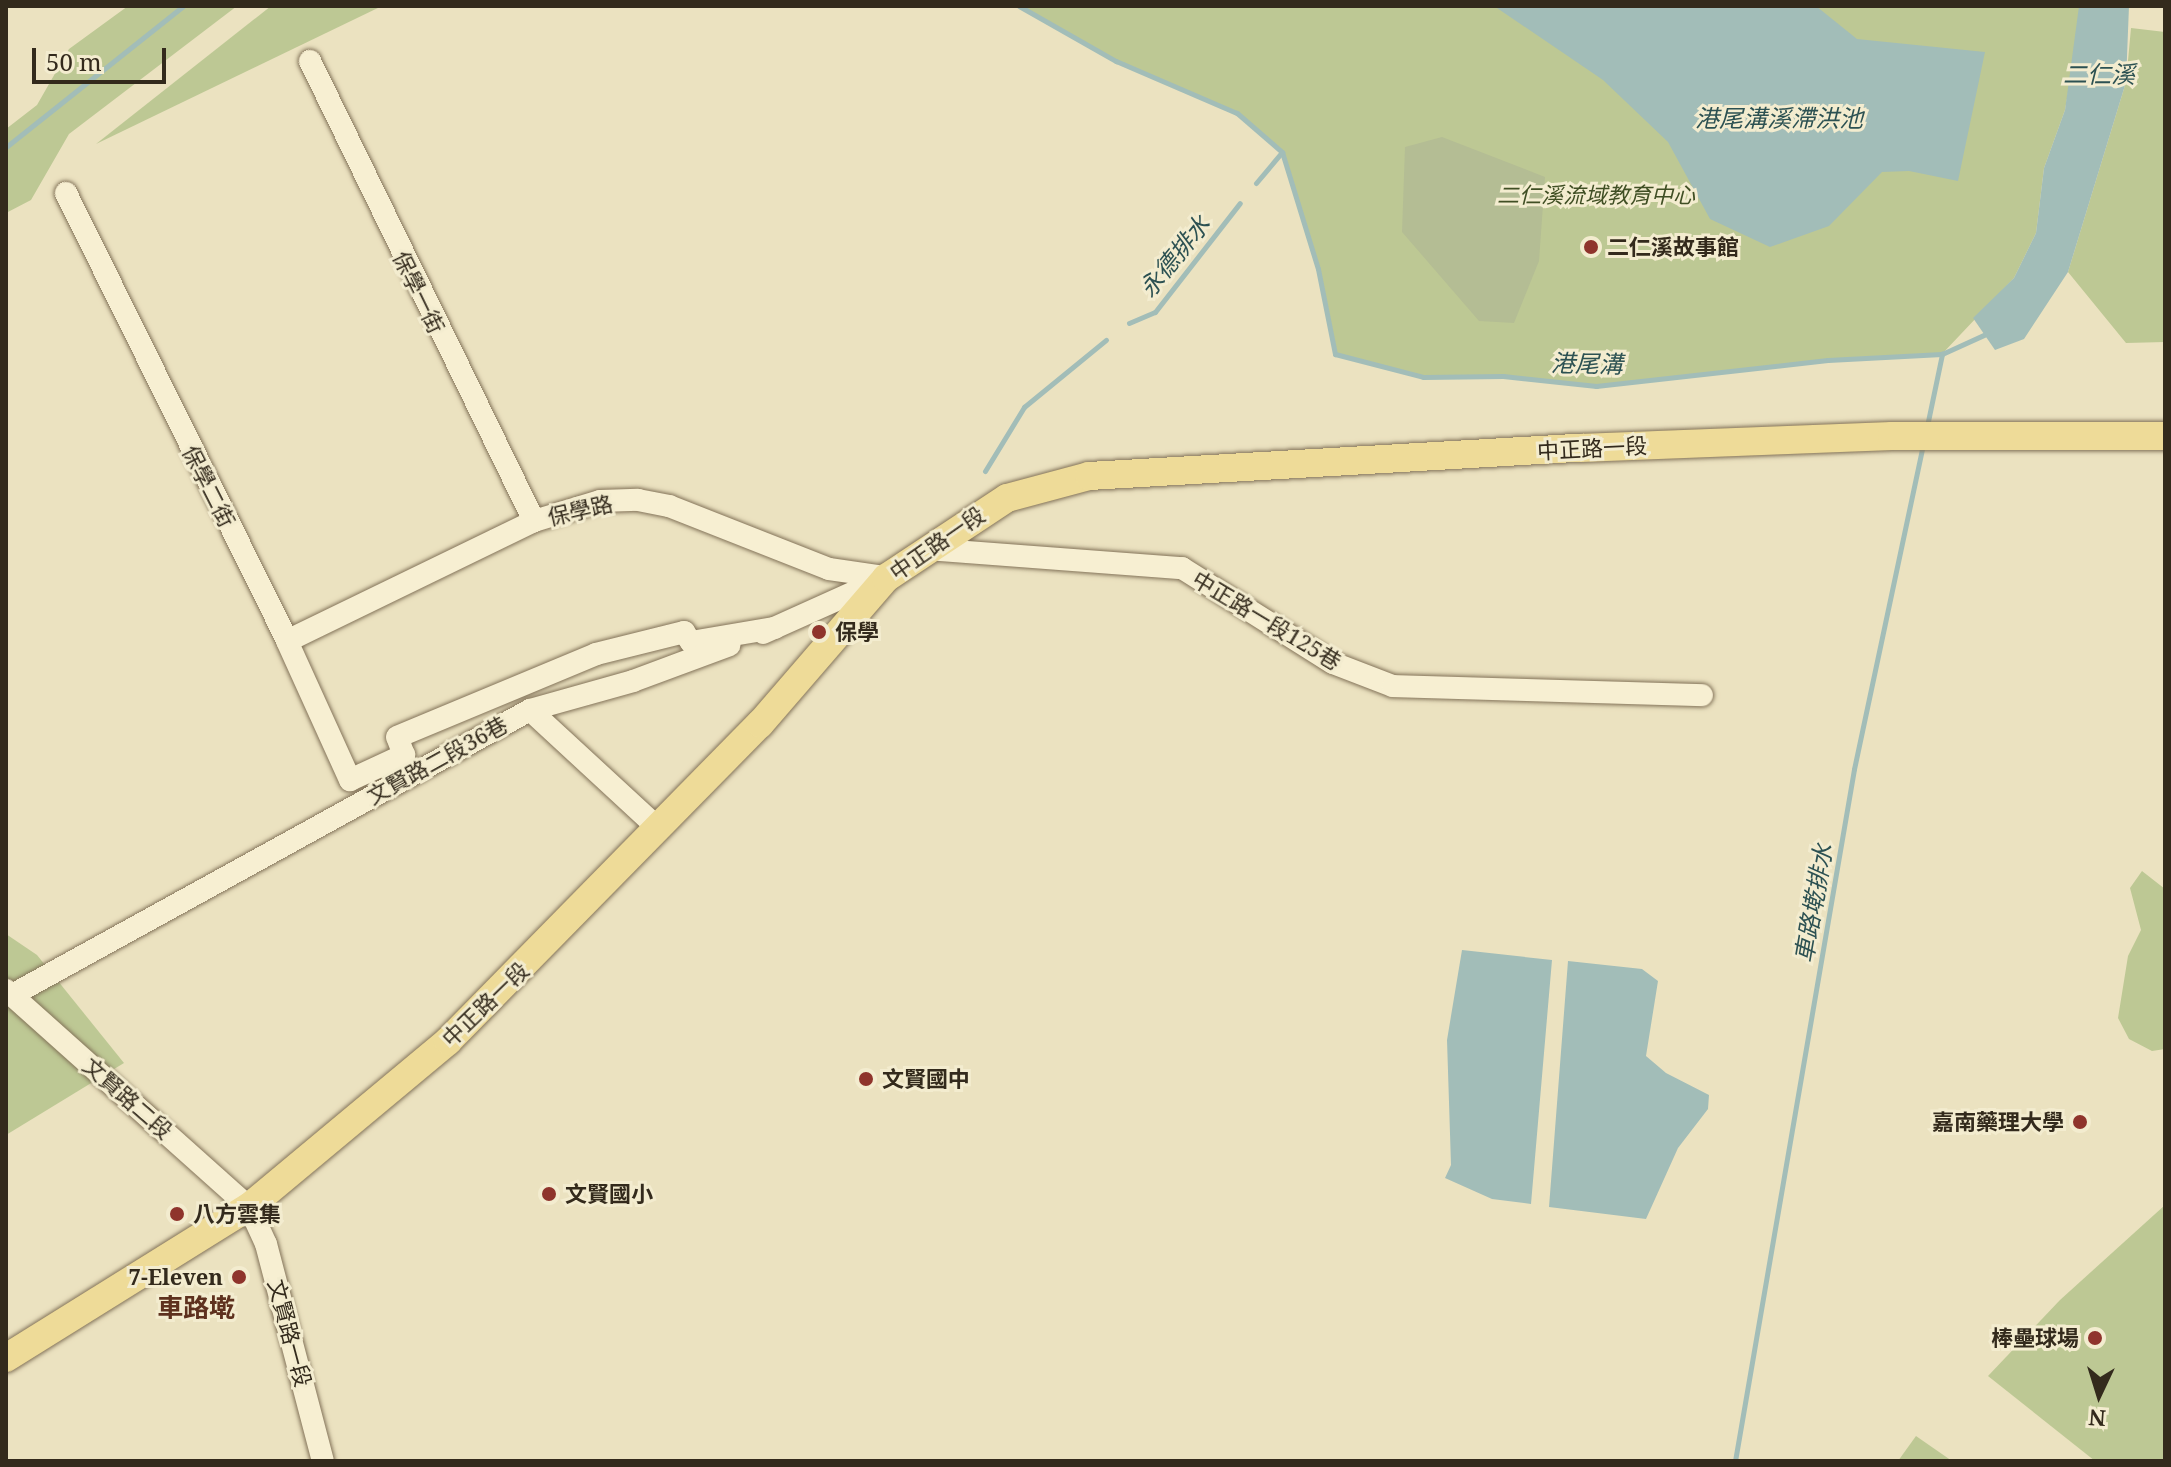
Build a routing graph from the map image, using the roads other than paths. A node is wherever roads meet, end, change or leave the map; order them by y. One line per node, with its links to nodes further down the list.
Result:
1 (310, 61): 4 (street, 保學一街)
2 (66, 193): 8 (street, 保學二街)
3 (2165, 436): 5 (main road, 中正路一段)
4 (534, 521): 6 (street, 保學路); 8 (street, 保學路)
5 (927, 549): 6 (main road, 中正路一段); 9 (street, 中正路一段125巷)
6 (886, 578): 7 (street, 文賢路二段36巷); 11 (main road, 中正路一段)
7 (775, 628): 8 (street, 保學二街); 10 (street, 文賢路二段36巷)
8 (287, 641)
9 (1702, 695)
10 (530, 710): 11 (street); 12 (street, 文賢路二段36巷)
11 (659, 829): 13 (main road, 中正路一段)
12 (9, 993): 13 (street, 文賢路二段)
13 (249, 1207): 14 (main road, 中正路一段); 15 (street, 文賢路一段)
14 (6, 1358)
15 (323, 1461)

